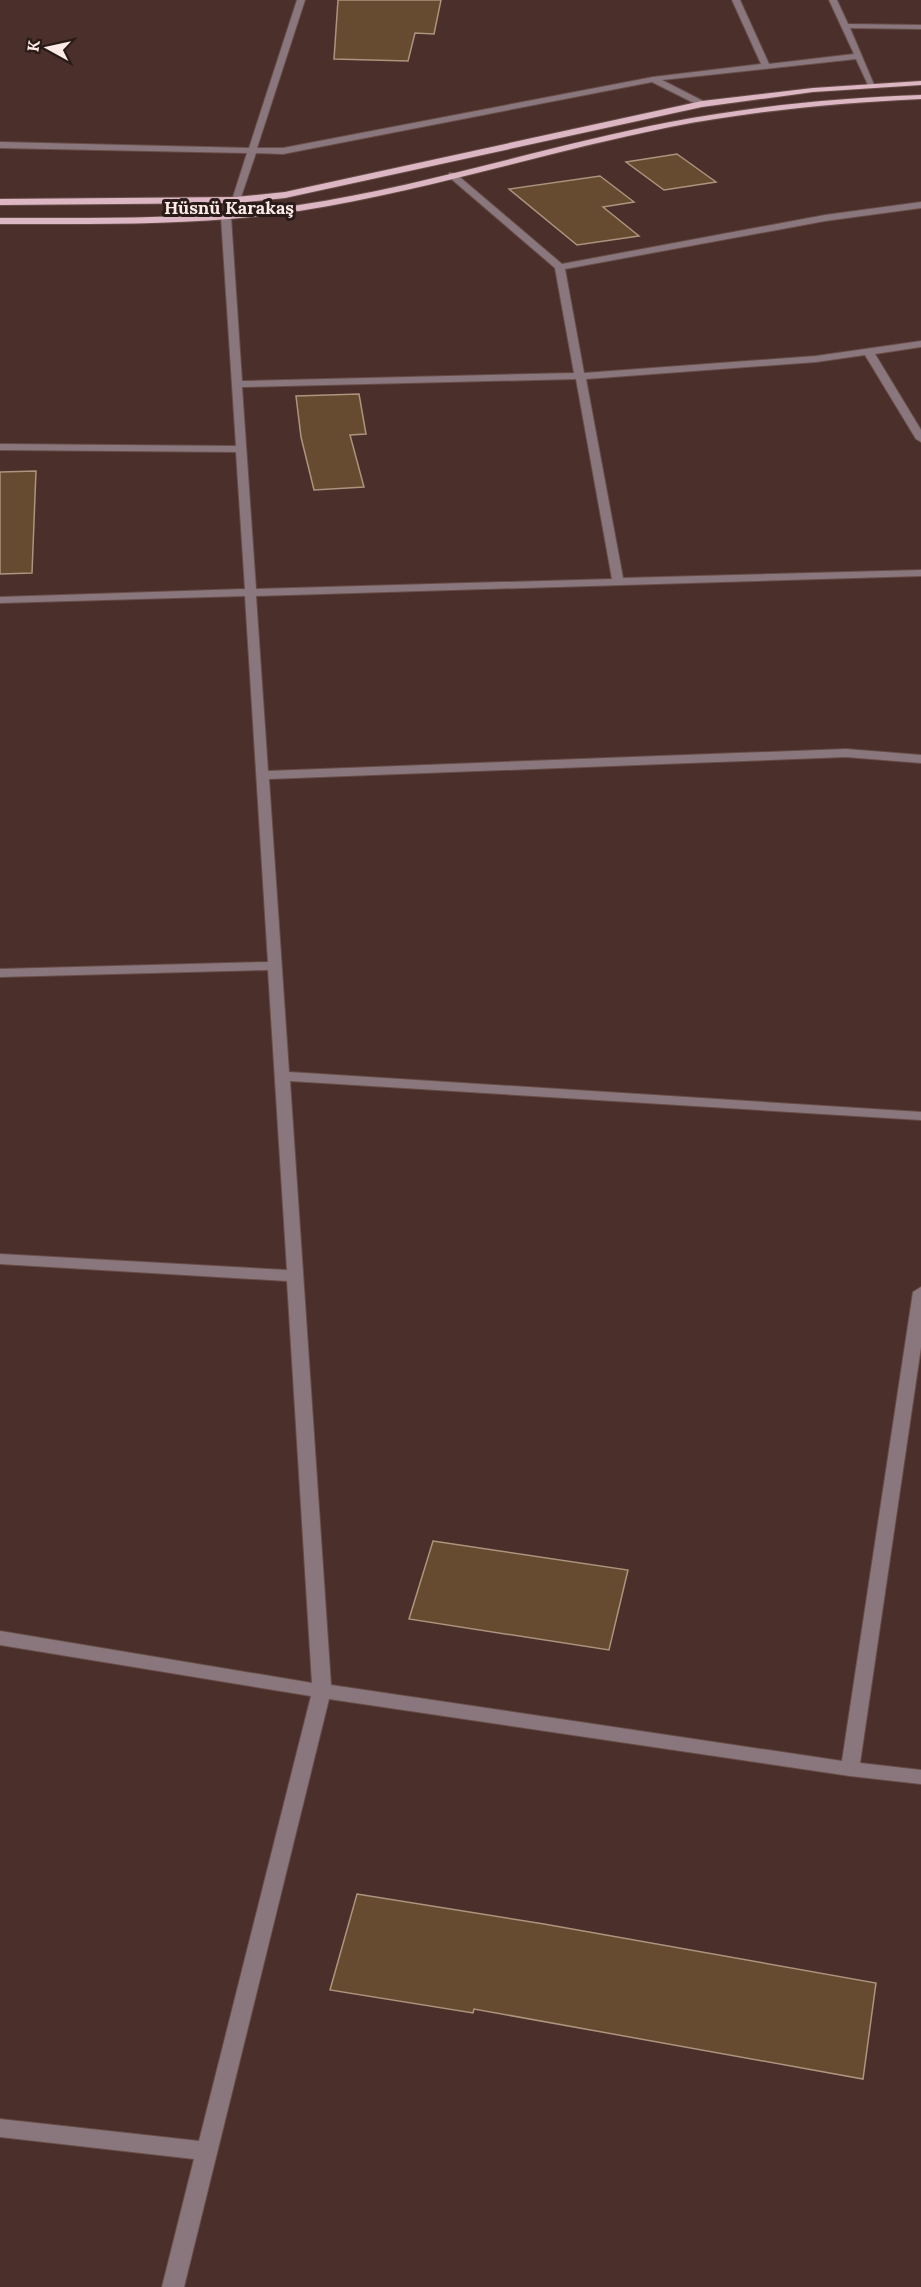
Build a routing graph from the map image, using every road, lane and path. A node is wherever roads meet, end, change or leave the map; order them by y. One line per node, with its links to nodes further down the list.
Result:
1 (301, 0): 14 (street)
2 (736, 0): 7 (street)
3 (833, 0): 4 (street)
4 (844, 26): 5 (street); 6 (street)
5 (921, 27)
6 (859, 57): 7 (street); 10 (street)
7 (766, 66): 8 (street)
8 (653, 79): 12 (street); 14 (street)
9 (921, 83): 10 (main road)
10 (872, 85): 12 (main road)
11 (921, 97): 15 (main road)
12 (702, 104): 16 (main road)
13 (0, 145): 14 (street)
14 (251, 151): 16 (street)
15 (453, 175): 19 (main road); 21 (street)
16 (236, 200): 17 (main road)
17 (0, 202)
18 (921, 205): 21 (street)
19 (225, 217): 20 (main road); 25 (street)
20 (0, 222)
21 (560, 267): 24 (street)
22 (921, 344): 23 (street)
23 (868, 351): 24 (street); 26 (street)
24 (580, 376): 25 (street); 30 (street)
25 (236, 384): 28 (street)
26 (920, 435)
27 (0, 447): 28 (street)
28 (241, 449): 31 (street)
29 (921, 573): 30 (street)
30 (618, 582): 31 (street)
31 (250, 594): 32 (street); 34 (street)
32 (0, 600)
33 (921, 759): 34 (street)
34 (262, 775): 35 (street)
35 (274, 966): 36 (street); 37 (street)
36 (0, 973)
37 (282, 1076): 38 (street); 40 (street)
38 (921, 1116)
39 (0, 1259): 40 (street)
40 (295, 1276): 43 (street)
41 (921, 1292): 44 (street)
42 (0, 1638): 43 (street)
43 (321, 1691): 44 (street); 47 (street)
44 (850, 1769): 45 (street)
45 (921, 1777)
46 (0, 2128): 47 (street)
47 (207, 2151): 48 (street)
48 (173, 2287)

